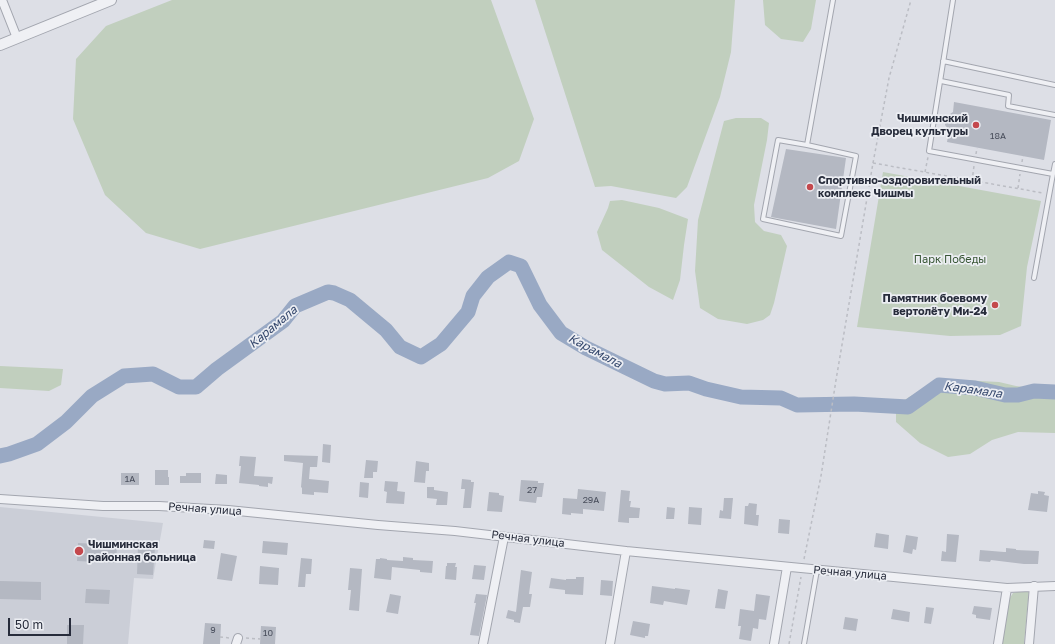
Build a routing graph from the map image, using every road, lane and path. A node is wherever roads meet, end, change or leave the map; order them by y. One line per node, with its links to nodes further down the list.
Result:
1 (2, 0): 6 (street)
2 (111, 0): 7 (street)
3 (833, 0): 13 (lane)
4 (911, 0): 15 (path)
5 (953, 0): 9 (lane)
6 (3, 13): 7 (street)
7 (17, 38): 8 (street)
8 (0, 46)
9 (944, 61): 10 (lane); 11 (lane)
10 (941, 81): 12 (lane); 14 (lane)
11 (1055, 85)
12 (1055, 115)
13 (807, 145): 13 (lane)
14 (929, 151): 17 (path); 18 (lane)
15 (873, 163): 17 (path); 21 (path)
16 (1055, 164): 18 (lane)
17 (925, 172): 19 (path)
18 (1053, 174): 19 (lane)
19 (1050, 194): 20 (lane)
20 (1034, 278)
21 (821, 476)
22 (0, 499): 23 (street, Речная улица)
23 (504, 537): 24 (street, Речная улица); 30 (street)
24 (626, 550): 25 (street, Речная улица); 31 (street)
25 (787, 567): 26 (street, Речная улица); 32 (street)
26 (817, 570): 29 (street, Речная улица); 33 (lane)
27 (1034, 586): 28 (street, Речная улица); 29 (street, Речная улица); 35 (street)
28 (1055, 586)
29 (1007, 588): 34 (street)
30 (482, 644)
31 (610, 644)
32 (774, 644)
33 (804, 644)
34 (998, 644)
35 (1028, 644)

